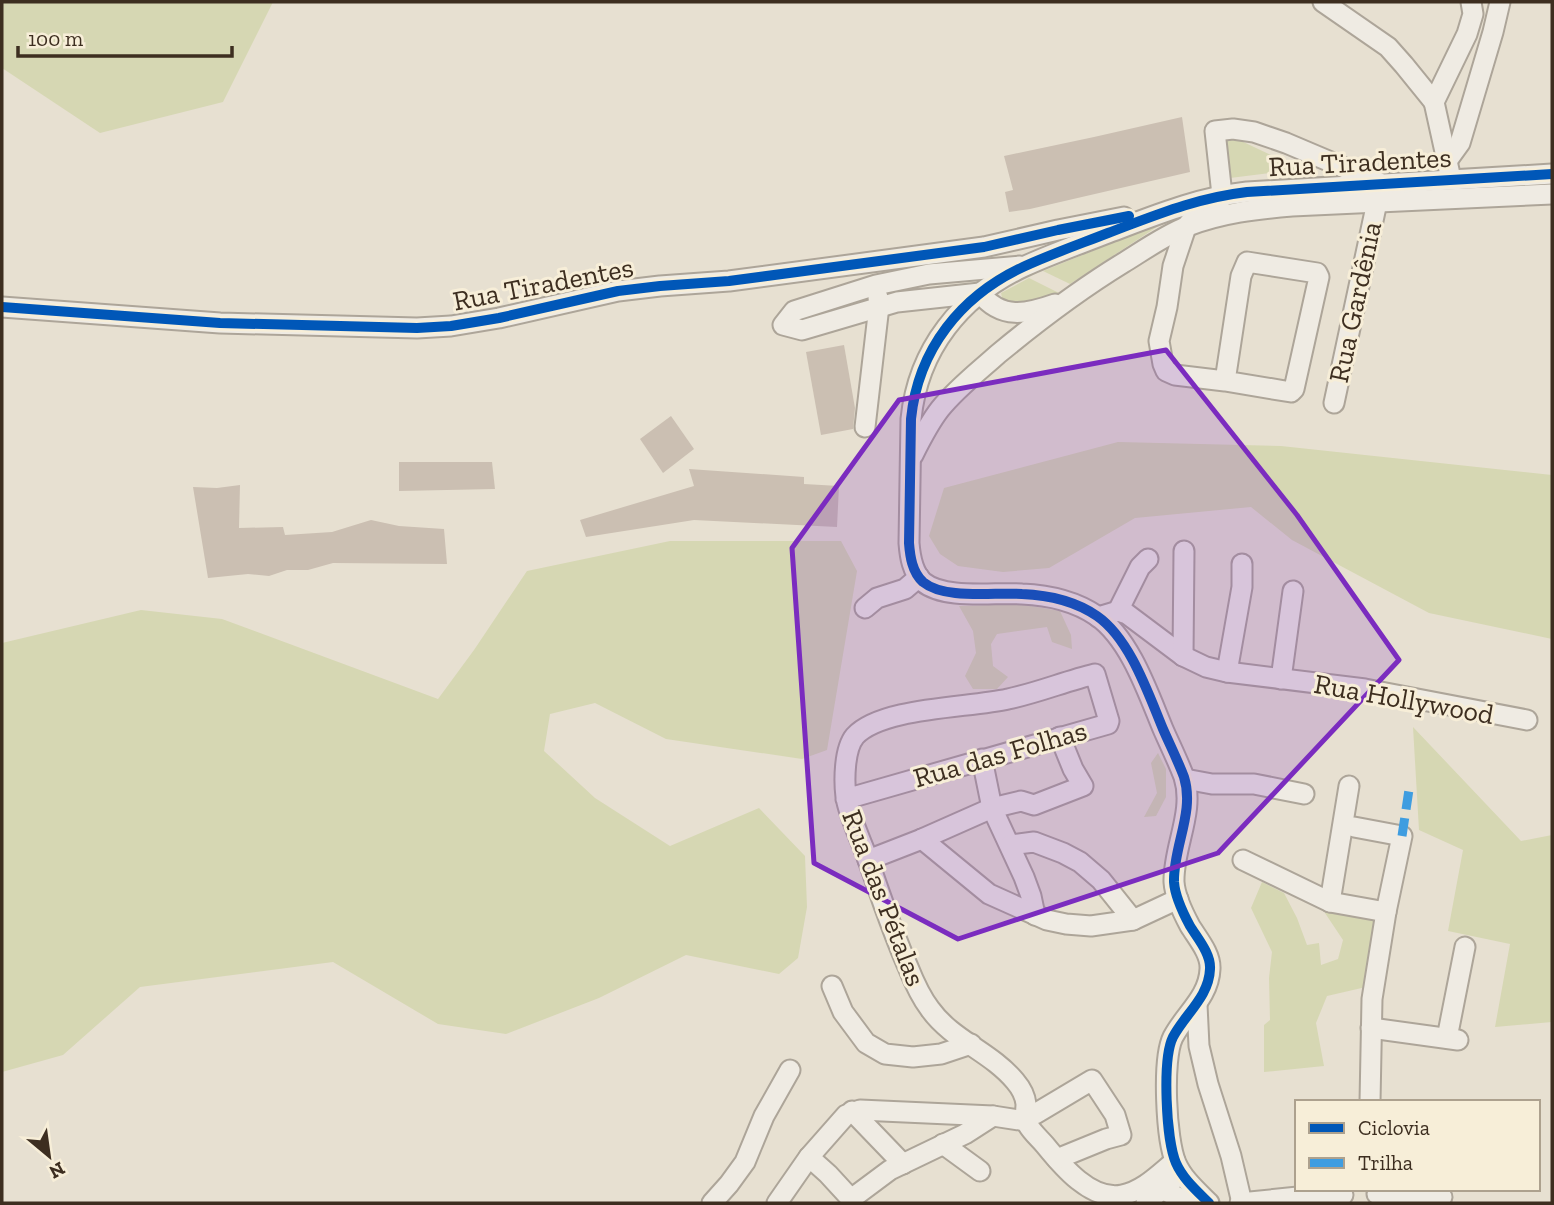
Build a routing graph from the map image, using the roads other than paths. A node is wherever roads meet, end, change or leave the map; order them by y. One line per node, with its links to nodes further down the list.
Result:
1 (1322, 2): 4 (street)
2 (1471, 2): 4 (street)
3 (1500, 2): 5 (street)
4 (1434, 102): 5 (street)
5 (1449, 170): 6 (street, Rua Tiradentes); 7 (street, Rua Tiradentes)
6 (1552, 174)
7 (1380, 192): 8 (street, Rua Tiradentes); 9 (street, Rua Tiradentes); 9 (street, Rua Tiradentes); 11 (street, Rua Tiradentes); 26 (street, Rua Gardênia)
8 (1552, 194)
9 (1222, 195): 10 (street, Rua Tiradentes); 11 (street); 12 (street)
10 (1172, 208): 14 (street, Rua Tiradentes); 15 (street, Rua Tiradentes)
11 (1256, 209): 12 (street, Rua Tiradentes)
12 (1186, 227): 13 (street, Rua Tiradentes); 16 (street)
13 (1154, 244): 16 (street); 20 (street, Rua Tiradentes)
14 (984, 247): 17 (street); 23 (street, Rua Tiradentes)
15 (1027, 265): 17 (street, Rua Tiradentes); 19 (street, Rua Tiradentes)
16 (1173, 266): 25 (street)
17 (982, 268): 18 (street, Rua Tiradentes); 19 (street)
18 (876, 285): 22 (street); 22 (street, Rua Tiradentes)
19 (980, 293): 20 (street); 21 (street); 24 (street, Rua Tiradentes)
20 (1071, 297): 28 (street)
21 (930, 298): 22 (street); 24 (street)
22 (879, 306): 27 (street)
23 (2, 307)
24 (946, 327): 28 (street, Rua Tiradentes)
25 (1225, 381): 25 (street)
26 (1334, 403)
27 (865, 427)
28 (911, 459): 32 (street, Rua Tiradentes)
29 (1184, 551): 37 (street)
30 (1148, 559): 35 (street)
31 (1242, 564): 38 (street)
32 (908, 590): 34 (street); 36 (street)
33 (1293, 591): 39 (street)
34 (865, 608)
35 (1118, 611): 36 (street); 37 (street, Rua Hollywood)
36 (1098, 617): 44 (street)
37 (1183, 656): 38 (street, Rua Hollywood)
38 (1227, 673): 39 (street, Rua Hollywood)
39 (1281, 679): 41 (street, Rua Hollywood)
40 (934, 709): 42 (street, Rua das Folhas); 47 (street, Rua das Pétalas)
41 (1527, 720)
42 (1060, 737): 43 (street, Rua das Folhas); 48 (street)
43 (982, 759): 47 (street, Rua das Folhas); 48 (street)
44 (1185, 779): 46 (street); 54 (street)
45 (1349, 786): 55 (street)
46 (1304, 794)
47 (846, 799): 52 (street, Rua das Pétalas)
48 (992, 808): 50 (street); 51 (street)
49 (1354, 827): 56 (street)
50 (922, 839): 52 (street); 57 (street)
51 (1010, 845): 57 (street); 58 (street)
52 (868, 860): 63 (street, Rua das Pétalas)
53 (1243, 860): 55 (street)
54 (1178, 899): 58 (street); 62 (street)
55 (1330, 902): 56 (street)
56 (1386, 912): 61 (street)
57 (1035, 915): 58 (street)
58 (1133, 920)
59 (1465, 947): 61 (street)
60 (832, 986): 63 (street)
61 (1371, 1028): 65 (street)
62 (1189, 1029): 73 (street); 84 (street)
63 (971, 1044): 67 (street, Rua das Pétalas)
64 (790, 1070): 79 (street)
65 (1370, 1100)
66 (852, 1111): 68 (street); 70 (street); 72 (street)
67 (1025, 1111): 68 (street); 71 (street, Rua das Pétalas); 71 (street)
68 (993, 1116): 69 (street)
69 (943, 1144): 72 (street); 74 (street)
70 (809, 1157): 72 (street); 80 (street)
71 (1057, 1159): 73 (street, Rua das Pétalas)
72 (903, 1164)
73 (1178, 1167): 75 (street); 83 (street)
74 (980, 1171)
75 (1162, 1189): 81 (street); 82 (street)
76 (1343, 1195): 84 (street)
77 (1377, 1196): 78 (street)
78 (1442, 1197)
79 (712, 1203)
80 (777, 1203)
81 (1146, 1203)
82 (1186, 1203)
83 (1209, 1203)
84 (1241, 1203)

